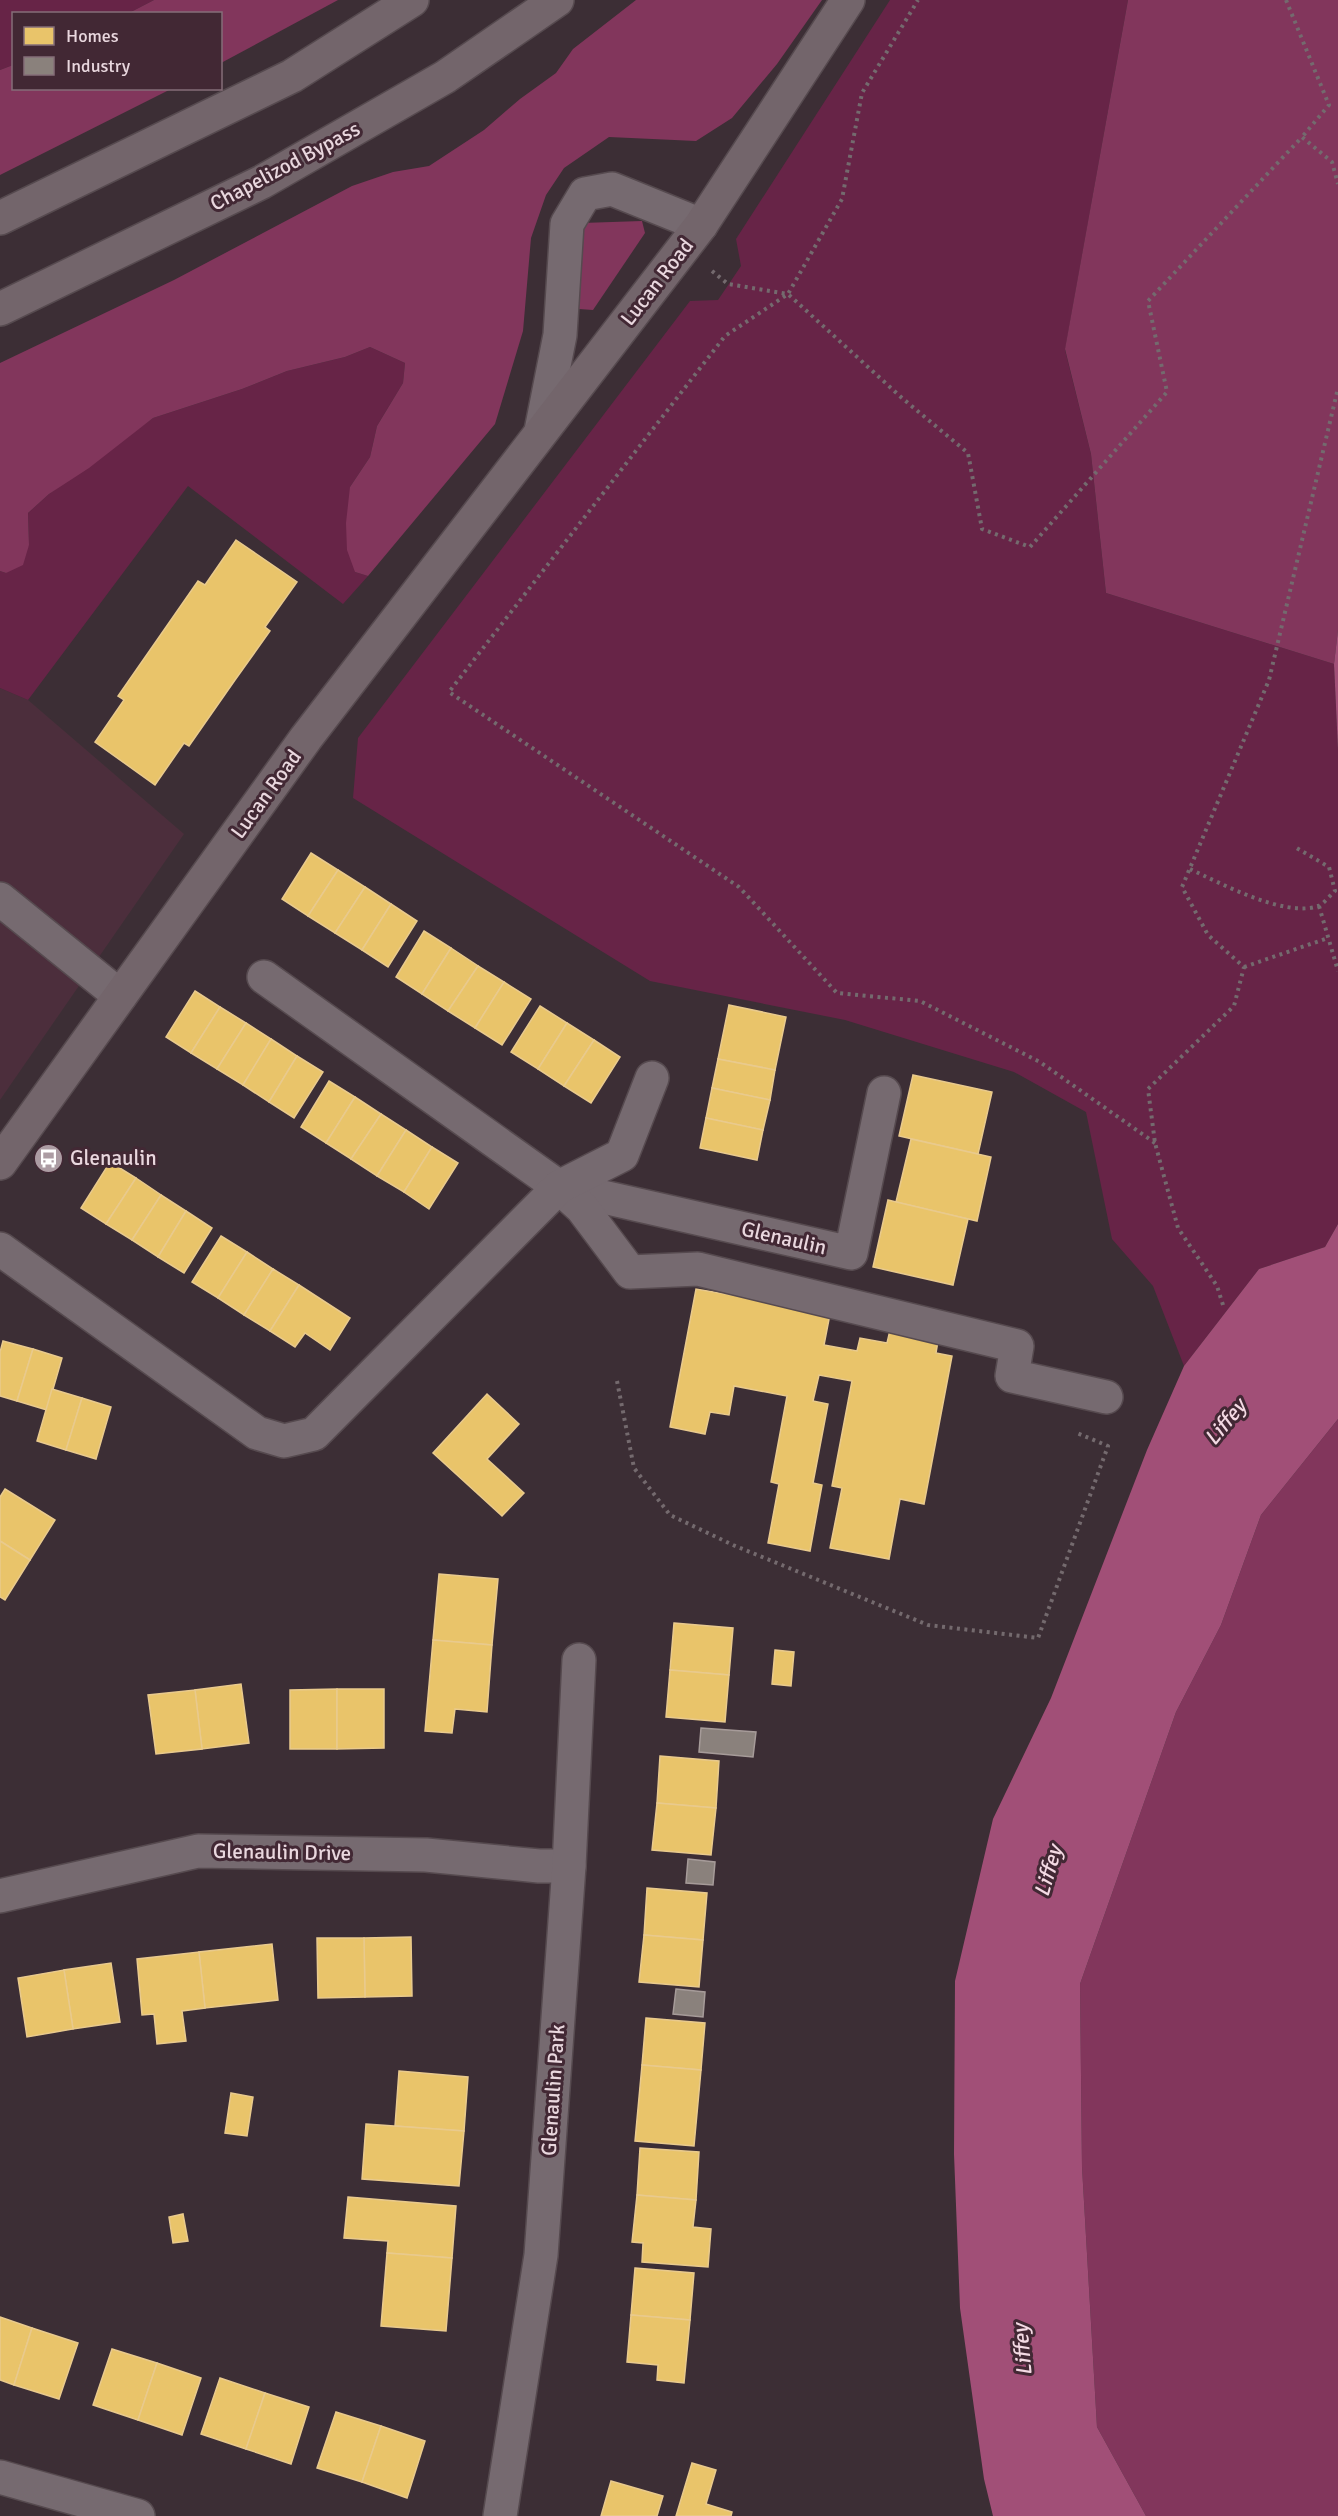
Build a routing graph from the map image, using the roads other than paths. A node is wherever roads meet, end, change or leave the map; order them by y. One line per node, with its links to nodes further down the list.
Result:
1 (412, 0): 4 (main road)
2 (557, 0): 6 (main road, Chapelizod Bypass)
3 (848, 0): 5 (main road)
4 (0, 218)
5 (692, 236): 7 (main road, Lucan Road); 7 (street, Lucan Road)
6 (0, 309)
7 (541, 431): 10 (main road, Lucan Road)
8 (0, 899): 10 (street)
9 (264, 977): 14 (street, Glenaulin)
10 (120, 996): 13 (main road, Lucan Road)
11 (652, 1078): 14 (street)
12 (884, 1093): 14 (street, Glenaulin)
13 (0, 1163)
14 (559, 1187): 15 (street); 16 (street)
15 (0, 1249)
16 (1106, 1397)
17 (579, 1660): 18 (street, Glenaulin Park)
18 (569, 1866): 19 (street, Glenaulin Drive); 22 (street, Glenaulin Park)
19 (0, 1896)
20 (0, 2477): 21 (street)
21 (138, 2516)
22 (500, 2516)

